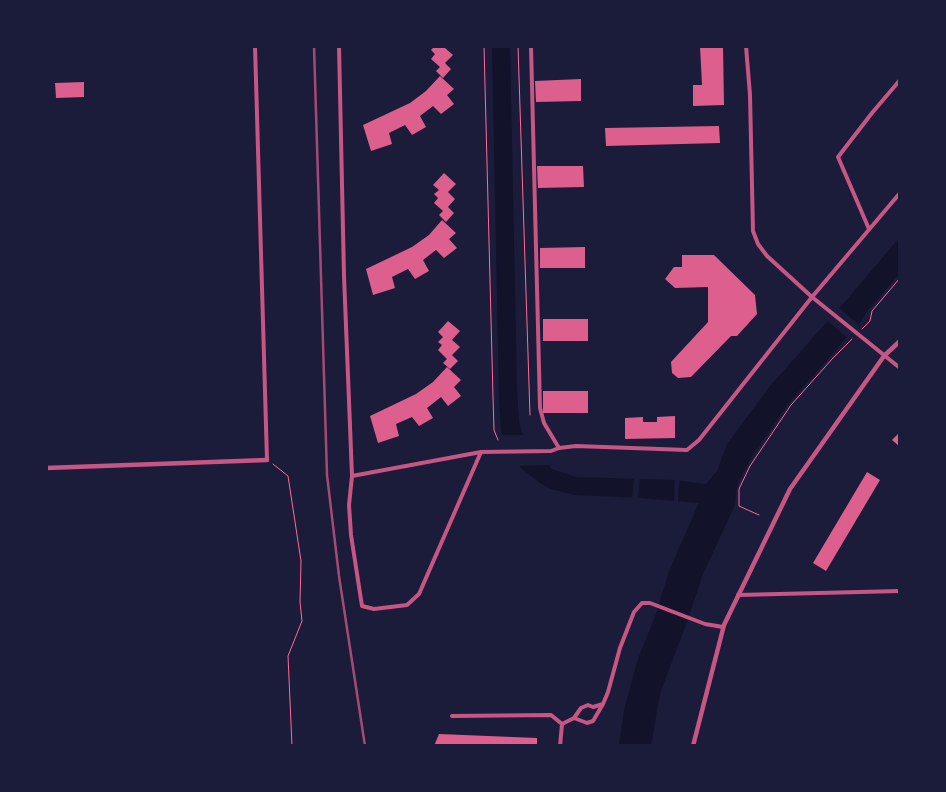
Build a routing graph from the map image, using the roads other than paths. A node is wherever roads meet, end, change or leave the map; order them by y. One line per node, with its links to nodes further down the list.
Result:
1 (254, 46): 14 (street)
2 (339, 46): 16 (street)
3 (532, 46): 12 (street)
4 (746, 46): 8 (street)
5 (900, 80): 7 (street)
6 (900, 193): 7 (street)
7 (869, 229): 8 (street)
8 (812, 297): 10 (street); 12 (street)
9 (900, 341): 10 (street)
10 (884, 356): 11 (street); 18 (street)
11 (900, 368)
12 (559, 448): 13 (street)
13 (481, 452): 16 (street); 16 (street)
14 (267, 460): 15 (street)
15 (46, 468)
16 (352, 476)
17 (900, 591): 18 (street)
18 (738, 595): 19 (street)
19 (723, 627): 20 (street); 25 (street)
20 (603, 704): 22 (street); 22 (street)
21 (452, 716): 23 (street)
22 (574, 718): 23 (street)
23 (562, 724): 24 (street)
24 (560, 746)
25 (693, 746)

